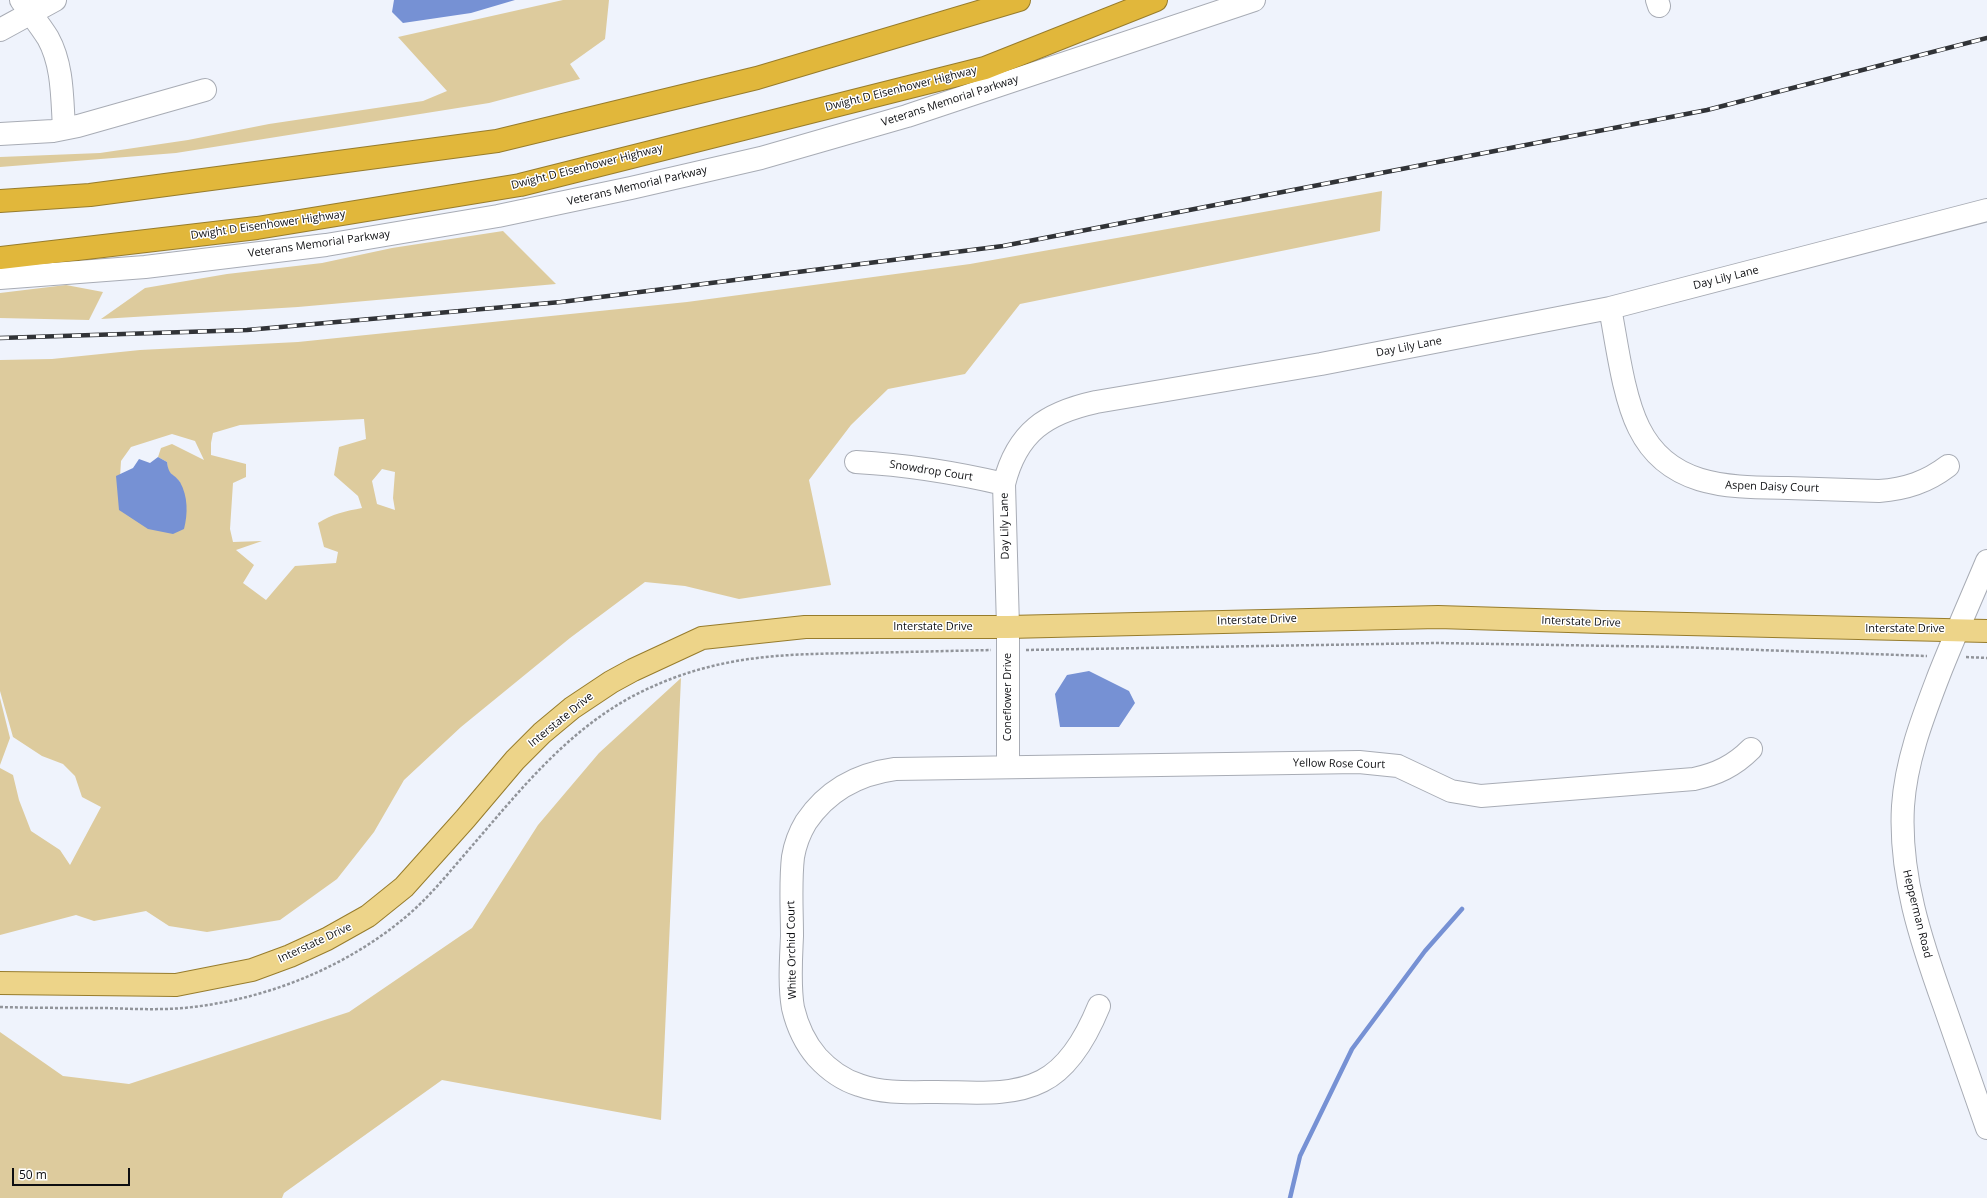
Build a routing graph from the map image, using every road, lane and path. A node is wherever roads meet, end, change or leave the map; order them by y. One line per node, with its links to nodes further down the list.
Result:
1 (55, 0): 5 (street)
2 (1019, 0): 10 (highway)
3 (1156, 0): 12 (highway, Dwight D Eisenhower Highway)
4 (1254, 0): 13 (street, Veterans Memorial Parkway)
5 (26, 7): 6 (street); 8 (street)
6 (0, 30)
7 (206, 90): 8 (street)
8 (64, 128): 9 (street)
9 (0, 134)
10 (0, 201)
11 (1987, 210): 14 (street, Day Lily Lane)
12 (0, 258)
13 (0, 278)
14 (1610, 308): 16 (street, Aspen Daisy Court); 17 (street, Day Lily Lane)
15 (856, 462): 17 (street, Snowdrop Court)
16 (1948, 466)
17 (1004, 484): 19 (street, Day Lily Lane)
18 (1987, 561): 20 (street, Hepperman Road)
19 (1008, 627): 20 (main road, Interstate Drive); 22 (street, Coneflower Drive); 28 (main road, Interstate Drive)
20 (1958, 629): 21 (main road, Interstate Drive); 31 (street, Hepperman Road)
21 (1987, 631)
22 (1008, 650): 23 (path); 27 (street, Coneflower Drive); 30 (path)
23 (1914, 655)
24 (1974, 658): 25 (path)
25 (1987, 658)
26 (1751, 749): 27 (street, Yellow Rose Court)
27 (1008, 767): 29 (street, White Orchid Court)
28 (0, 983)
29 (1099, 1006)
30 (0, 1007)
31 (1987, 1128)

